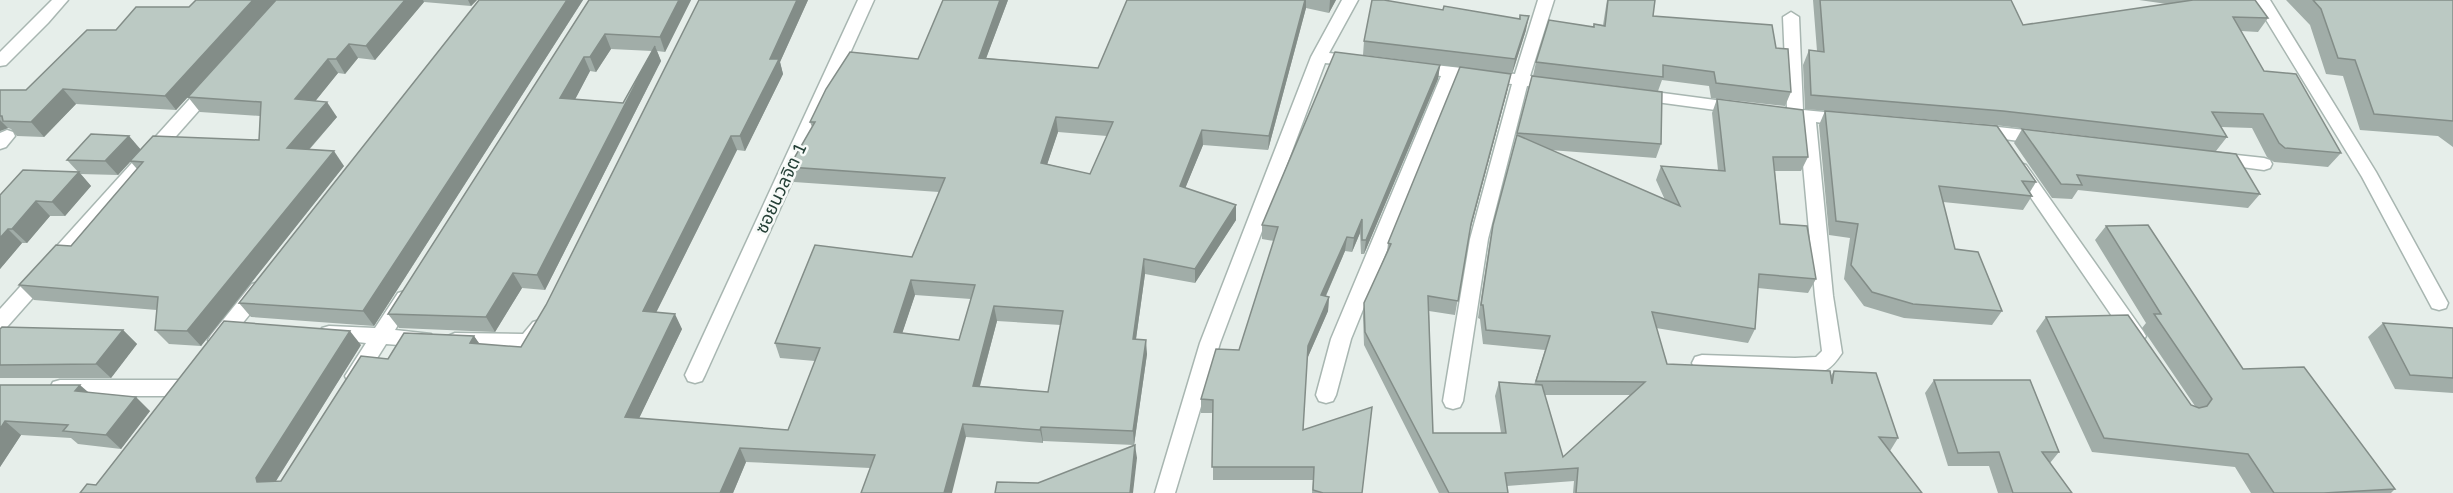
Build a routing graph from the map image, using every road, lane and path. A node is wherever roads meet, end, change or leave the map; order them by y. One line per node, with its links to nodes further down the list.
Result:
1 (60, 0): 8 (street)
2 (866, 0): 36 (street, ซอยนวลจิต 1)
3 (1350, 0): 7 (street)
4 (1546, 0): 13 (street)
5 (2262, 0): 25 (street)
6 (1791, 17): 16 (street)
7 (1319, 57): 9 (street); 43 (street)
8 (0, 61)
9 (1367, 63)
10 (1403, 67): 11 (street)
11 (1450, 72): 13 (street); 39 (street)
12 (221, 75): 27 (street)
13 (1521, 80): 14 (street); 41 (street)
14 (1569, 86)
15 (1628, 94): 16 (street)
16 (1801, 116): 17 (street); 34 (street)
17 (1866, 122)
18 (1960, 130): 19 (street)
19 (1995, 133): 20 (street); 33 (street)
20 (2054, 140)
21 (2205, 157): 22 (street)
22 (2264, 164)
23 (267, 279): 28 (street)
24 (411, 288): 31 (street)
25 (2439, 303)
26 (549, 310): 31 (street)
27 (0, 322)
28 (230, 325): 29 (street); 32 (street)
29 (253, 327)
30 (311, 332): 31 (street)
31 (380, 337): 40 (street)
32 (209, 352)
33 (2149, 354)
34 (1702, 363)
35 (195, 370): 38 (street)
36 (695, 375)
37 (46, 388): 38 (street)
38 (182, 388): 42 (street)
39 (1326, 395)
40 (343, 396)
41 (1453, 400)
42 (168, 405)
43 (1165, 493)

